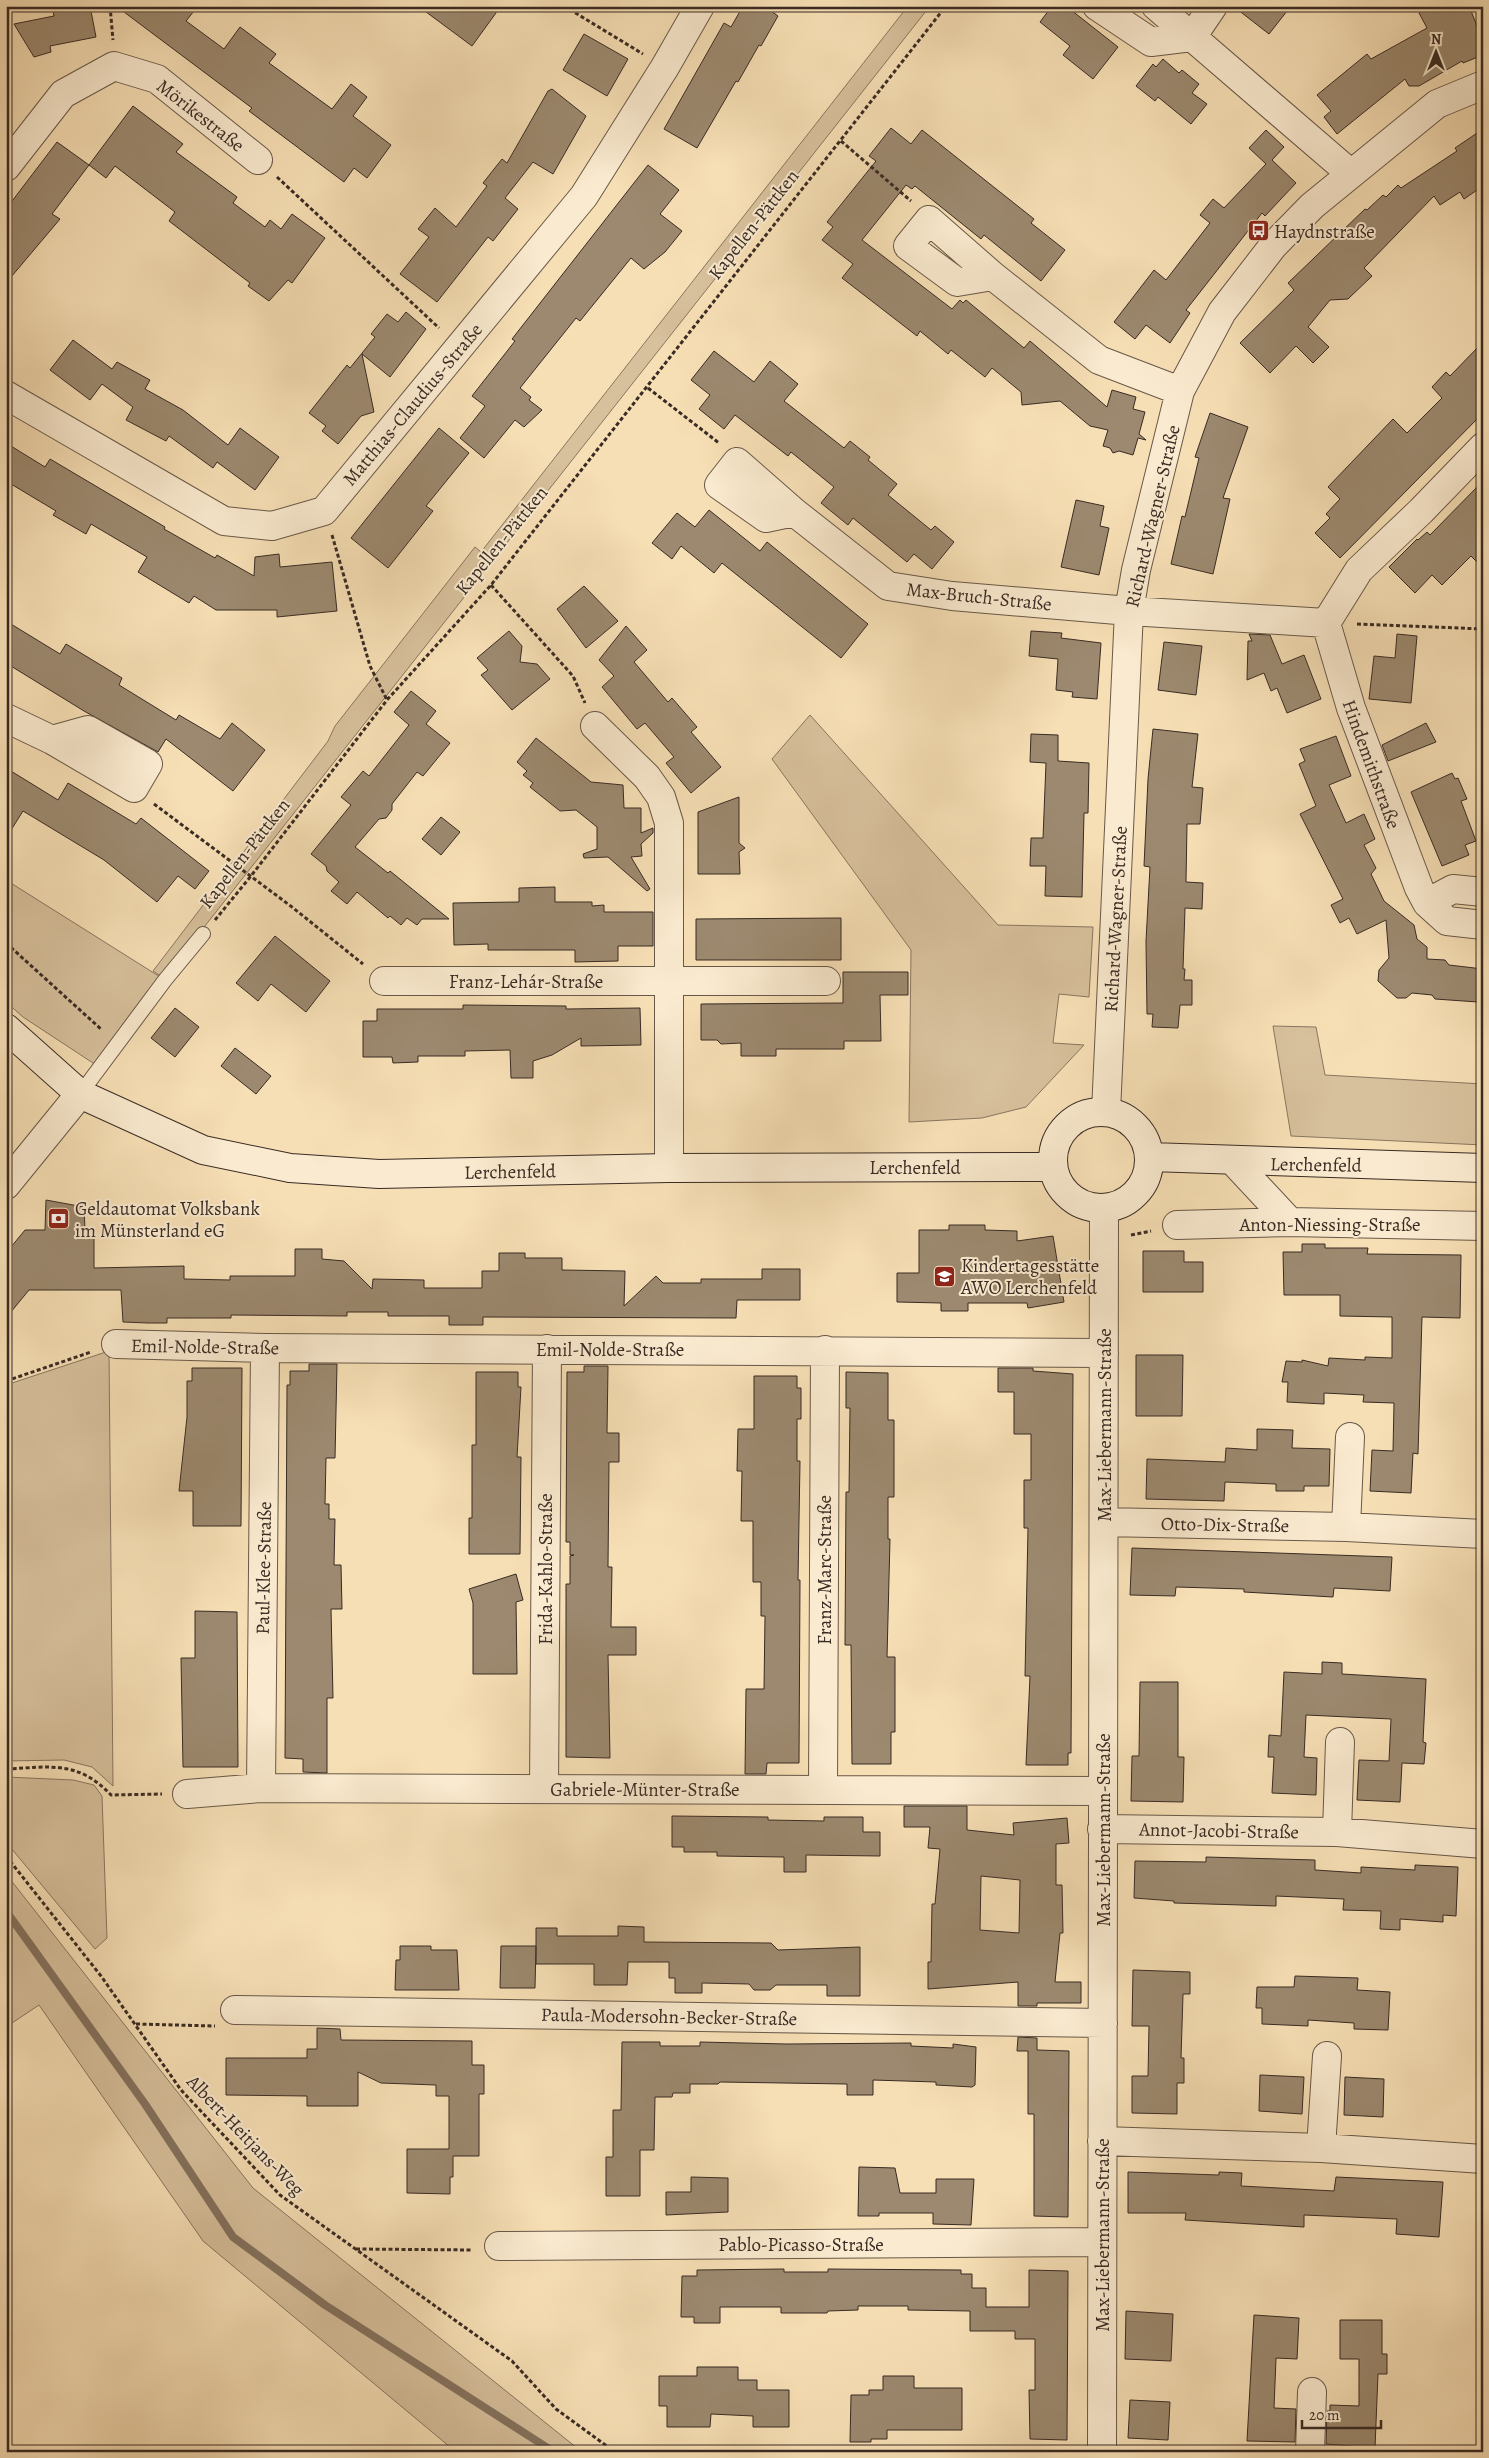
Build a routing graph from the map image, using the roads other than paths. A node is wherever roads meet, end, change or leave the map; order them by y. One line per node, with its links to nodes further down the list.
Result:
1 (700, 6): 12 (street, Matthias-Claudius-Straße)
2 (1097, 6): 5 (street)
3 (1156, 6): 5 (street)
4 (1213, 6): 5 (street)
5 (1192, 37): 9 (street)
6 (1483, 85): 9 (street, Richard-Wagner-Straße)
7 (258, 160): 8 (street, Mörikestraße)
8 (6, 167)
9 (1350, 173): 11 (street, Richard-Wagner-Straße)
10 (929, 220): 11 (street)
11 (1180, 391): 15 (street, Richard-Wagner-Straße)
12 (6, 395)
13 (1483, 447): 16 (street)
14 (737, 462): 15 (street, Max-Bruch-Straße)
15 (1129, 611): 16 (street); 29 (street, Richard-Wagner-Straße)
16 (1326, 623): 21 (street, Hindemithstraße)
17 (6, 718): 19 (street)
18 (595, 726): 25 (street)
19 (134, 788)
20 (1483, 892): 21 (street)
21 (1427, 903): 22 (street, Hindemithstraße)
22 (1483, 925)
23 (203, 934): 28 (lane, Kapellen-Pättken)
24 (384, 981): 25 (street, Franz-Lehár-Straße)
25 (669, 982): 26 (street, Franz-Lehár-Straße); 33 (street)
26 (826, 982)
27 (6, 1028): 28 (street, Lerchenfeld)
28 (80, 1094): 33 (street, Lerchenfeld); 35 (street)
29 (1106, 1112): 30 (street); 32 (street)
30 (1150, 1157): 31 (street, Lerchenfeld); 36 (street)
31 (1234, 1162): 34 (street, Lerchenfeld); 37 (street)
32 (1053, 1167): 33 (street, Lerchenfeld); 36 (street)
33 (669, 1168)
34 (1483, 1168)
35 (6, 1185)
36 (1104, 1209): 44 (street, Max-Liebermann-Straße)
37 (1290, 1222): 38 (street, Anton-Niessing-Straße); 39 (street, Anton-Niessing-Straße)
38 (1176, 1225)
39 (1483, 1226)
40 (116, 1344): 41 (street, Emil-Nolde-Straße)
41 (265, 1348): 42 (street, Emil-Nolde-Straße); 50 (street, Paul-Klee-Straße)
42 (547, 1349): 43 (street, Emil-Nolde-Straße); 51 (street, Frida-Kahlo-Straße)
43 (825, 1350): 44 (street, Emil-Nolde-Straße); 52 (street, Franz-Marc-Straße)
44 (1104, 1354): 46 (street, Max-Liebermann-Straße)
45 (1350, 1437): 47 (street)
46 (1104, 1522): 47 (street, Otto-Dix-Straße); 53 (street, Max-Liebermann-Straße)
47 (1346, 1527): 48 (street, Otto-Dix-Straße)
48 (1483, 1534)
49 (1340, 1742): 56 (street)
50 (261, 1788): 51 (street, Gabriele-Münter-Straße); 54 (street, Gabriele-Münter-Straße)
51 (544, 1789): 52 (street, Gabriele-Münter-Straße)
52 (823, 1789): 53 (street, Gabriele-Münter-Straße)
53 (1103, 1791): 55 (street, Max-Liebermann-Straße)
54 (187, 1794)
55 (1102, 1829): 56 (street, Annot-Jacobi-Straße); 59 (street, Max-Liebermann-Straße)
56 (1337, 1832): 57 (street, Annot-Jacobi-Straße)
57 (1483, 1844)
58 (234, 2010): 59 (street, Paula-Modersohn-Becker-Straße)
59 (1103, 2023): 61 (street, Max-Liebermann-Straße)
60 (1327, 2056): 62 (street)
61 (1102, 2141): 62 (street); 64 (street, Max-Liebermann-Straße)
62 (1321, 2148): 63 (street)
63 (1483, 2159)
64 (1102, 2242): 65 (street, Pablo-Picasso-Straße); 67 (street, Max-Liebermann-Straße)
65 (499, 2246)
66 (1312, 2392): 68 (street)
67 (1102, 2452)
68 (1310, 2452)

